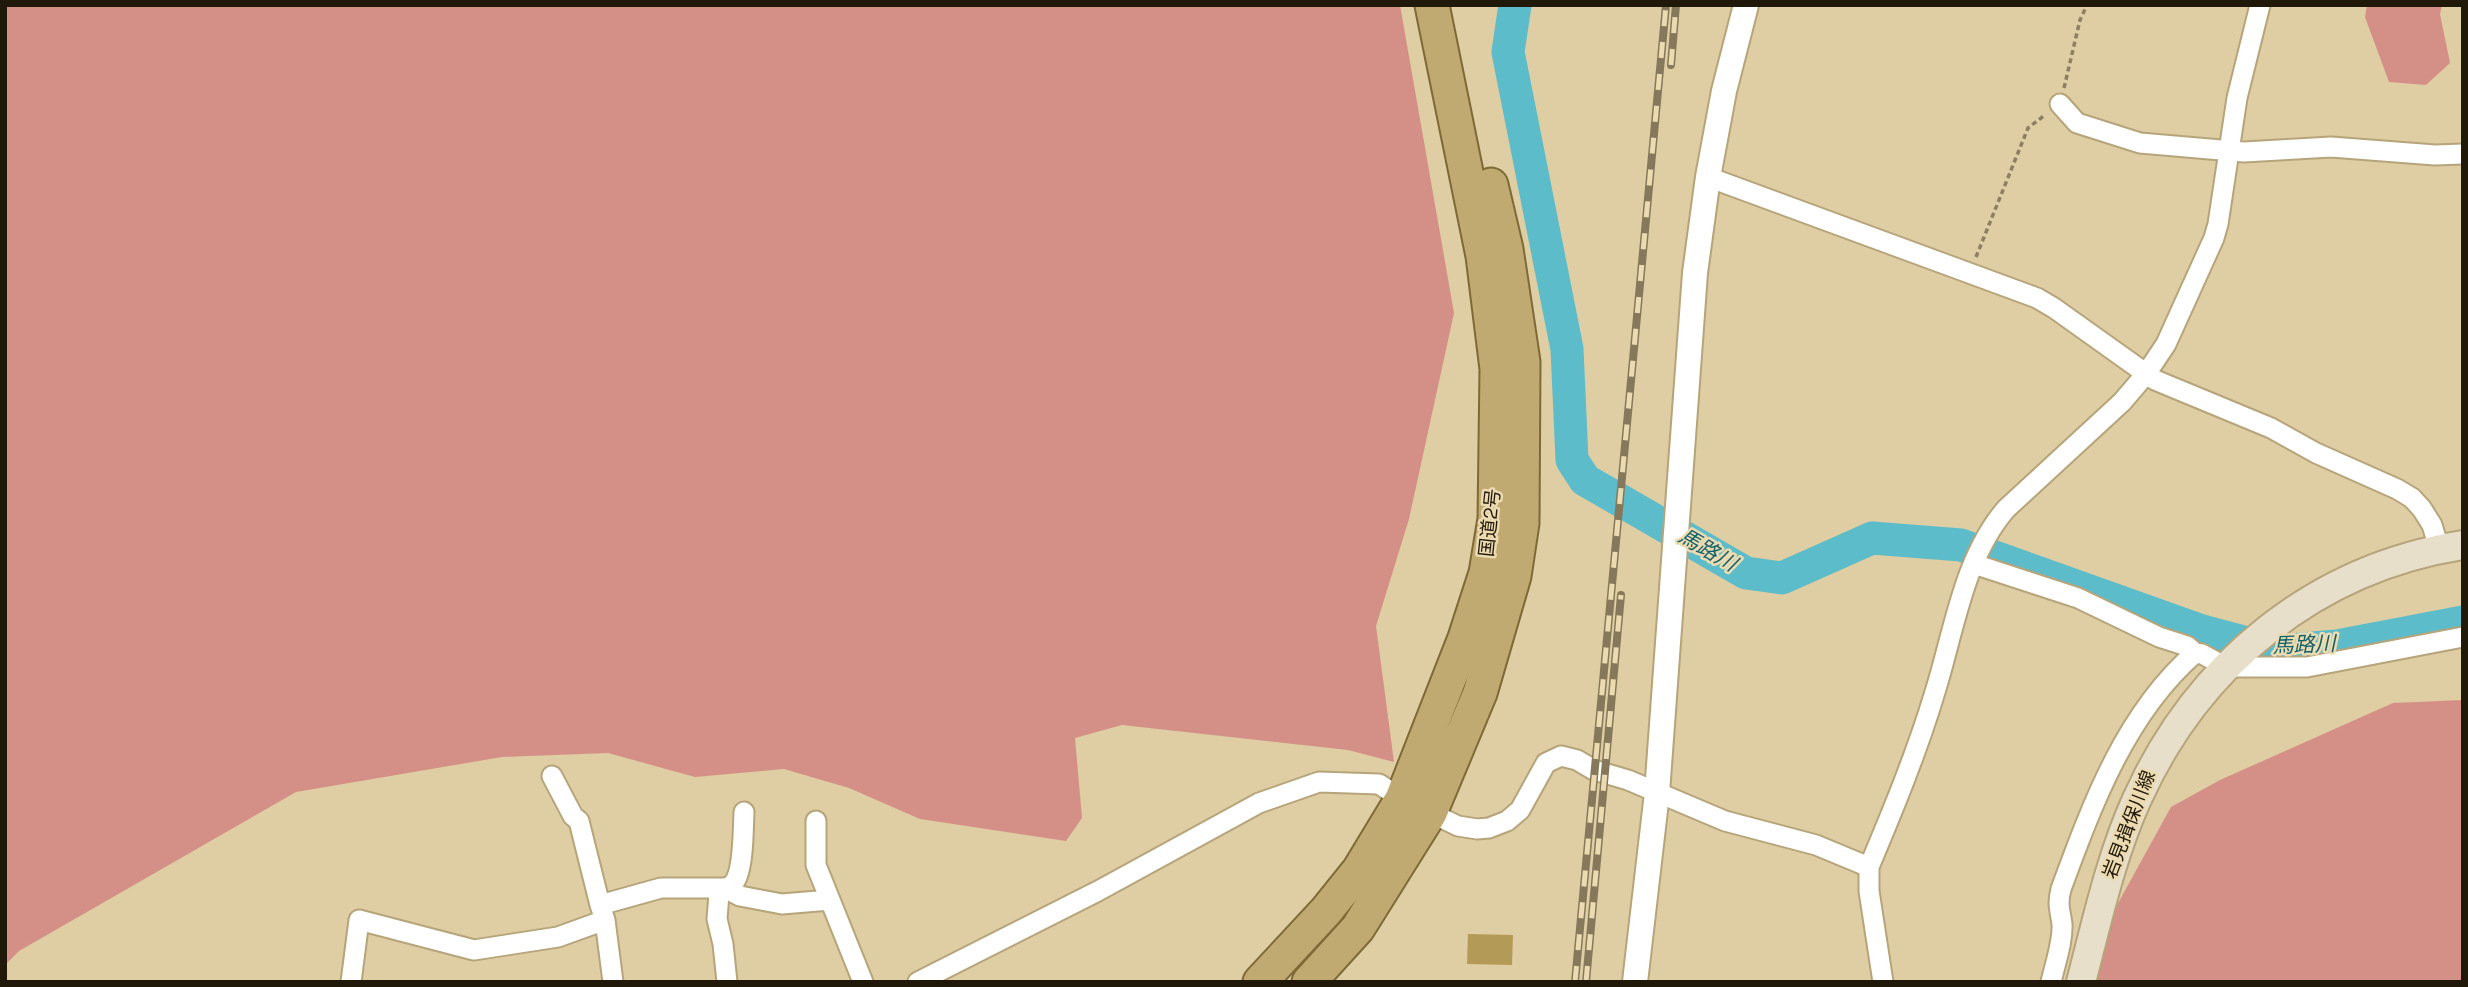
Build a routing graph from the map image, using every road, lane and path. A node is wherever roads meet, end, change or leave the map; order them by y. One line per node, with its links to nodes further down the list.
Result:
1 (1432, 5): 19 (highway, 国道2号)
2 (1450, 5): 19 (highway, 国道2号)
3 (1746, 5): 9 (street)
4 (2087, 5): 6 (path)
5 (2260, 5): 7 (street)
6 (2060, 104): 7 (street); 10 (path)
7 (2230, 152): 8 (street); 11 (street)
8 (2463, 154)
9 (1708, 177): 10 (street); 18 (street)
10 (1970, 272): 11 (street)
11 (2146, 373): 12 (street); 13 (street)
12 (2451, 547): 16 (main road, 岩見揖保川線)
13 (1975, 561): 15 (street); 22 (street)
14 (2463, 637): 16 (street)
15 (2195, 653): 16 (street); 35 (street)
16 (2232, 661): 36 (main road, 岩見揖保川線)
17 (552, 776): 25 (street)
18 (1657, 793): 19 (street); 22 (street); 33 (street)
19 (1416, 806): 30 (street); 31 (highway, 国道2号); 32 (highway, 国道2号)
20 (744, 812): 23 (street)
21 (816, 821): 24 (street)
22 (1869, 867): 34 (street)
23 (724, 888): 24 (street); 25 (street); 28 (street)
24 (830, 900): 29 (street)
25 (602, 913): 26 (street); 27 (street)
26 (351, 982)
27 (613, 982)
28 (727, 982)
29 (863, 982)
30 (918, 982)
31 (1259, 982)
32 (1309, 982)
33 (1635, 982)
34 (1883, 982)
35 (2051, 982)
36 (2081, 982)

